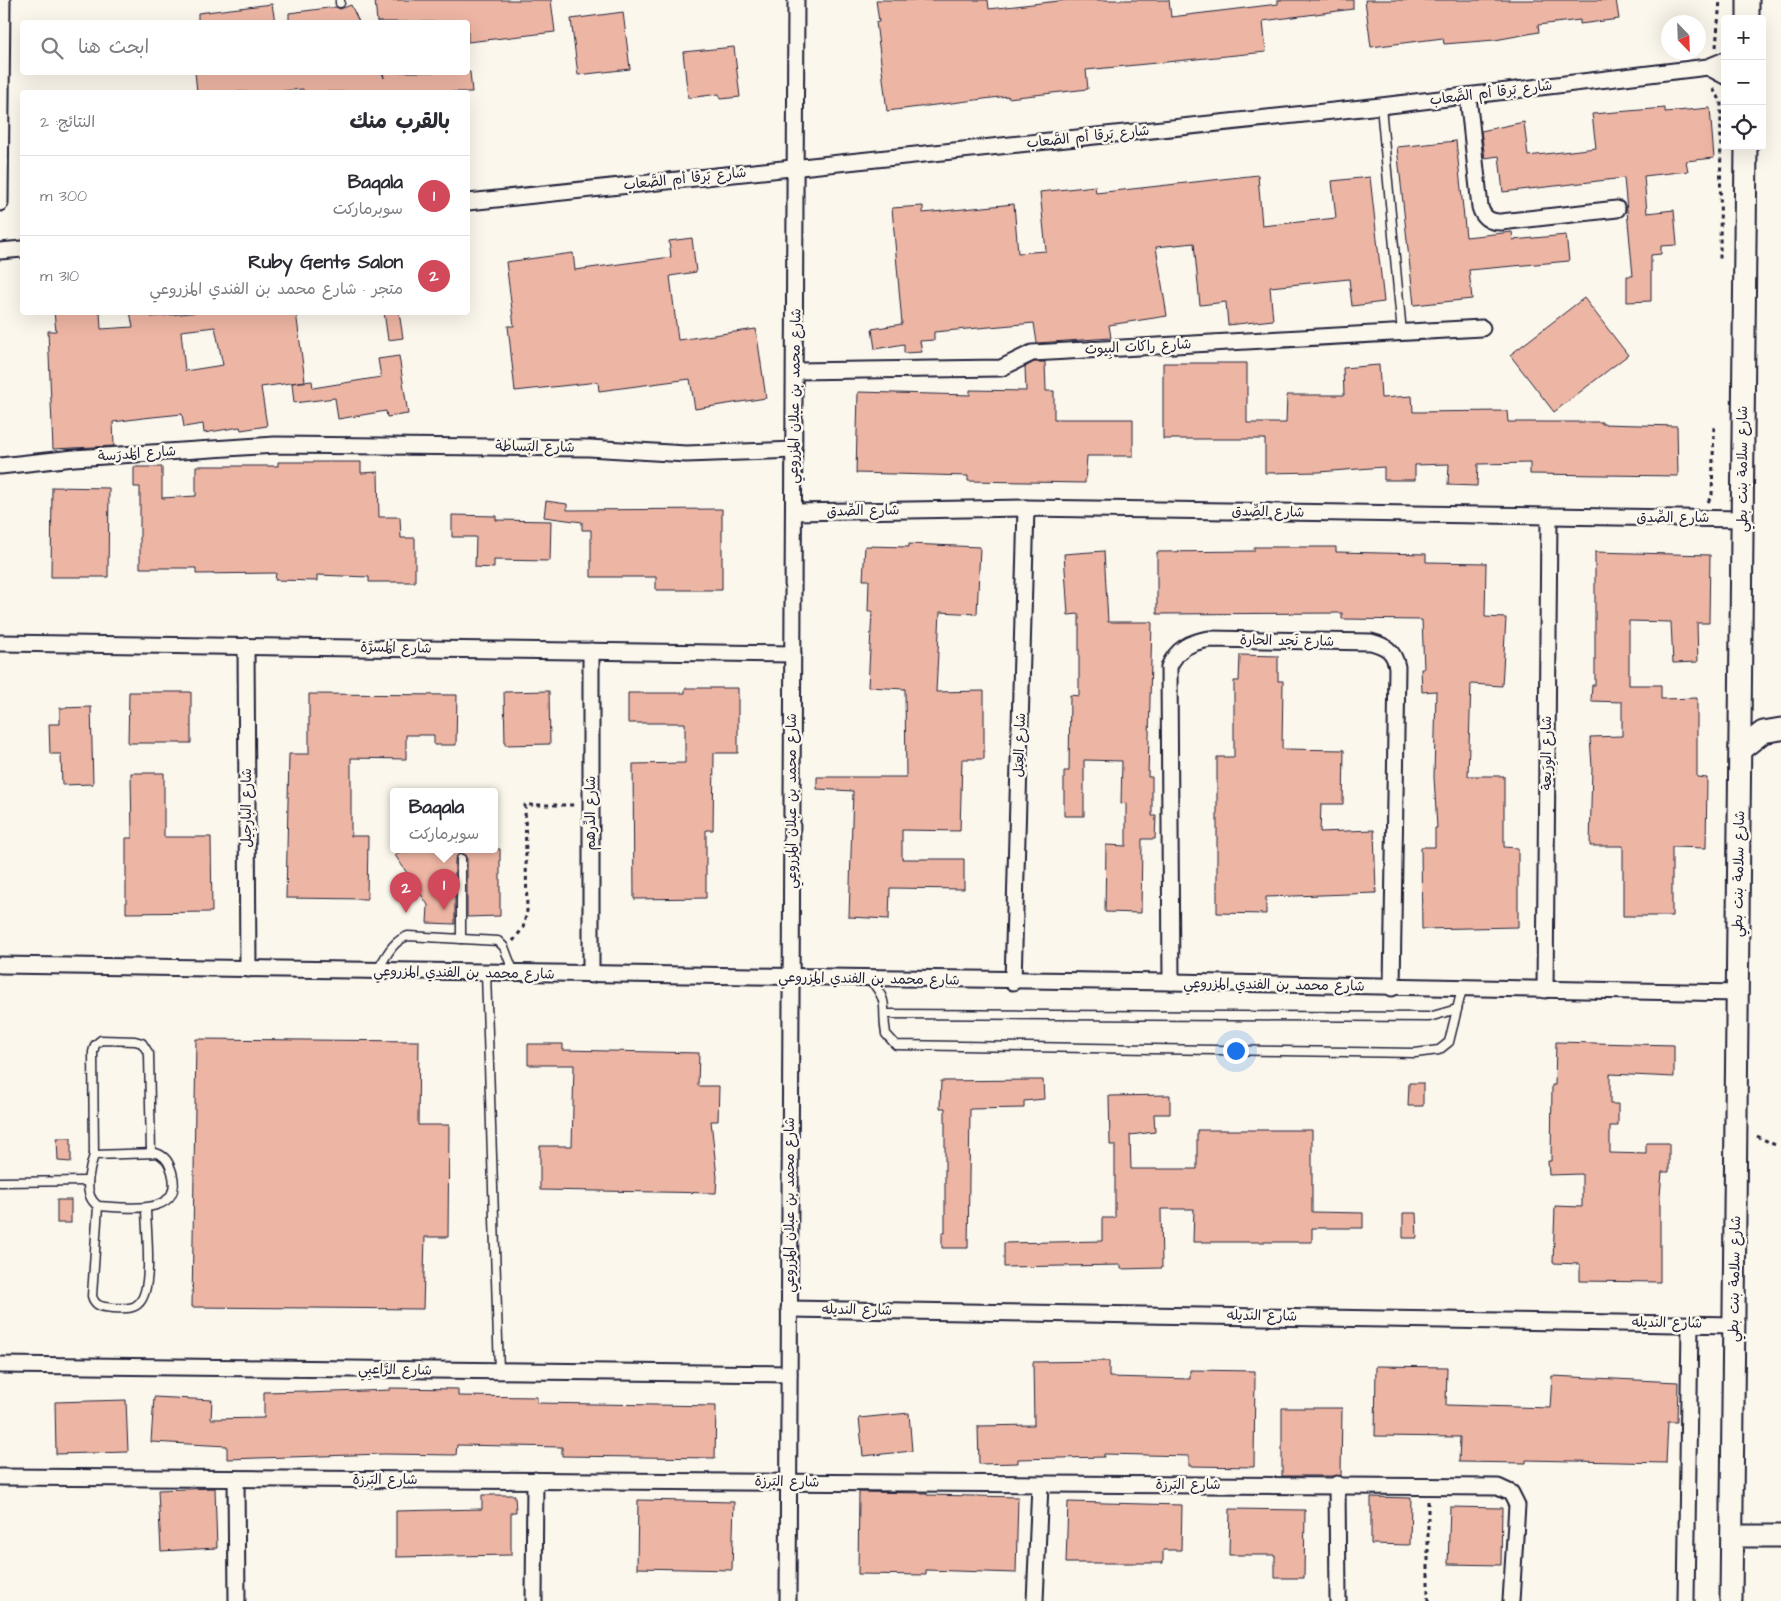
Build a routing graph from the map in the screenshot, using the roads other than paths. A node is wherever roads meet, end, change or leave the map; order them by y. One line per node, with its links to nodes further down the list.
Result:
1 (2, 0): 13 (street)
2 (796, 0): 11 (street, شارع محمد بن عبلان المزروعي)
3 (1748, 0): 4 (main road)
4 (1748, 15)
5 (1720, 54): 6 (street, شارع بَرقا أم الصَّعاب)
6 (1708, 67): 7 (street); 8 (street, شارع بَرقا أم الصَّعاب)
7 (1721, 74)
8 (1468, 96): 9 (street, شارع بَرقا أم الصَّعاب); 14 (street)
9 (1381, 106): 11 (street, شارع بَرقا أم الصَّعاب); 18 (lane)
10 (1746, 150): 26 (main road, شارع سلامة بنت بطي)
11 (796, 168): 12 (street, شارع بَرقا أم الصَّعاب); 19 (street, شارع محمد بن عبلان المزروعي)
12 (470, 202)
13 (0, 203)
14 (1617, 210)
15 (20, 249): 16 (street)
16 (0, 251)
17 (1482, 328): 18 (street, شارع راكات البِيوت)
18 (1402, 333): 19 (street, شارع راكات البِيوت)
19 (796, 371): 21 (street, شارع محمد بن عبلان المزروعي)
20 (275, 445): 21 (street, شارع البَساطة); 22 (street, شارع المَدرَسة)
21 (794, 450): 24 (street, شارع محمد بن عبلان المزروعي)
22 (0, 466)
23 (1026, 508): 24 (street, شارع الصِّدق); 25 (street, شارع الصِّدق); 43 (street, شارع العِبَل)
24 (794, 512): 30 (street, شارع محمد بن عبلان المزروعي)
25 (1549, 517): 26 (street, شارع الصِّدق); 47 (street, شارع الوِرَيعة)
26 (1743, 518): 32 (main road, شارع سلامة بنت بطي)
27 (0, 643): 28 (street, شارع المَسرَّة)
28 (246, 646): 29 (street, شارع المَسرَّة); 36 (street, شارع البارجِيل)
29 (592, 651): 30 (street, شارع المَسرَّة); 40 (street, شارع الدِّرهم)
30 (793, 654): 41 (street, شارع محمد بن عبلان المزروعي)
31 (1781, 729): 32 (main road)
32 (1740, 750): 48 (main road, شارع سلامة بنت بطي)
33 (461, 859): 34 (lane)
34 (461, 939): 37 (lane); 39 (lane)
35 (0, 965): 36 (street, شارع محمد بن الفندي المزروعي)
36 (248, 969): 37 (street, شارع محمد بن الفندي المزروعي)
37 (377, 972): 38 (street, شارع محمد بن الفندي المزروعي)
38 (486, 973): 39 (street, شارع محمد بن الفندي المزروعي); 61 (lane)
39 (514, 973): 40 (street, شارع محمد بن الفندي المزروعي)
40 (591, 975): 41 (street, شارع محمد بن الفندي المزروعي)
41 (791, 978): 42 (street, شارع محمد بن الفندي المزروعي); 57 (street, شارع محمد بن عبلان المزروعي)
42 (870, 979): 43 (street, شارع محمد بن الفندي المزروعي); 50 (lane)
43 (1013, 982): 44 (street, شارع محمد بن الفندي المزروعي)
44 (1171, 982): 45 (street, شارع محمد بن الفندي المزروعي); 45 (street, شارع نَجد الحارة)
45 (1392, 988): 46 (street, شارع محمد بن الفندي المزروعي)
46 (1462, 988): 47 (street, شارع محمد بن الفندي المزروعي); 49 (lane)
47 (1545, 990): 48 (street, شارع محمد بن الفندي المزروعي)
48 (1737, 993): 59 (main road, شارع سلامة بنت بطي)
49 (1457, 1009): 50 (lane); 50 (lane)
50 (886, 1014)
51 (151, 1153): 52 (lane); 52 (lane); 56 (lane)
52 (94, 1155): 53 (lane)
53 (88, 1181): 54 (lane); 55 (lane)
54 (0, 1182)
55 (98, 1206): 56 (lane); 56 (lane)
56 (146, 1208)
57 (789, 1309): 58 (street, شارع النديله); 62 (street, شارع محمد بن عبلان المزروعي)
58 (1690, 1324): 59 (street, شارع النديله); 77 (street)
59 (1734, 1324): 69 (main road, شارع سلامة بنت بطي)
60 (0, 1365): 61 (street, شارع الرَّاعبِي)
61 (499, 1371): 62 (street, شارع الرَّاعبِي)
62 (789, 1374): 66 (street, شارع محمد بن عبلان المزروعي)
63 (0, 1477): 64 (street, شارع البَرزة)
64 (236, 1479): 65 (street, شارع البَرزة); 71 (street)
65 (535, 1480): 66 (street, شارع البَرزة); 72 (street)
66 (787, 1481): 68 (street, شارع البَرزة); 73 (street, شارع محمد بن عبلان المزروعي)
67 (1337, 1484): 68 (street, شارع البَرزة); 75 (street); 76 (street, شارع البَرزة)
68 (1040, 1485): 74 (street)
69 (1732, 1536): 70 (main road); 78 (main road, شارع سلامة بنت بطي)
70 (1781, 1536)
71 (237, 1601)
72 (534, 1601)
73 (788, 1601)
74 (1035, 1601)
75 (1338, 1601)
76 (1511, 1601)
77 (1686, 1601)
78 (1731, 1601)

